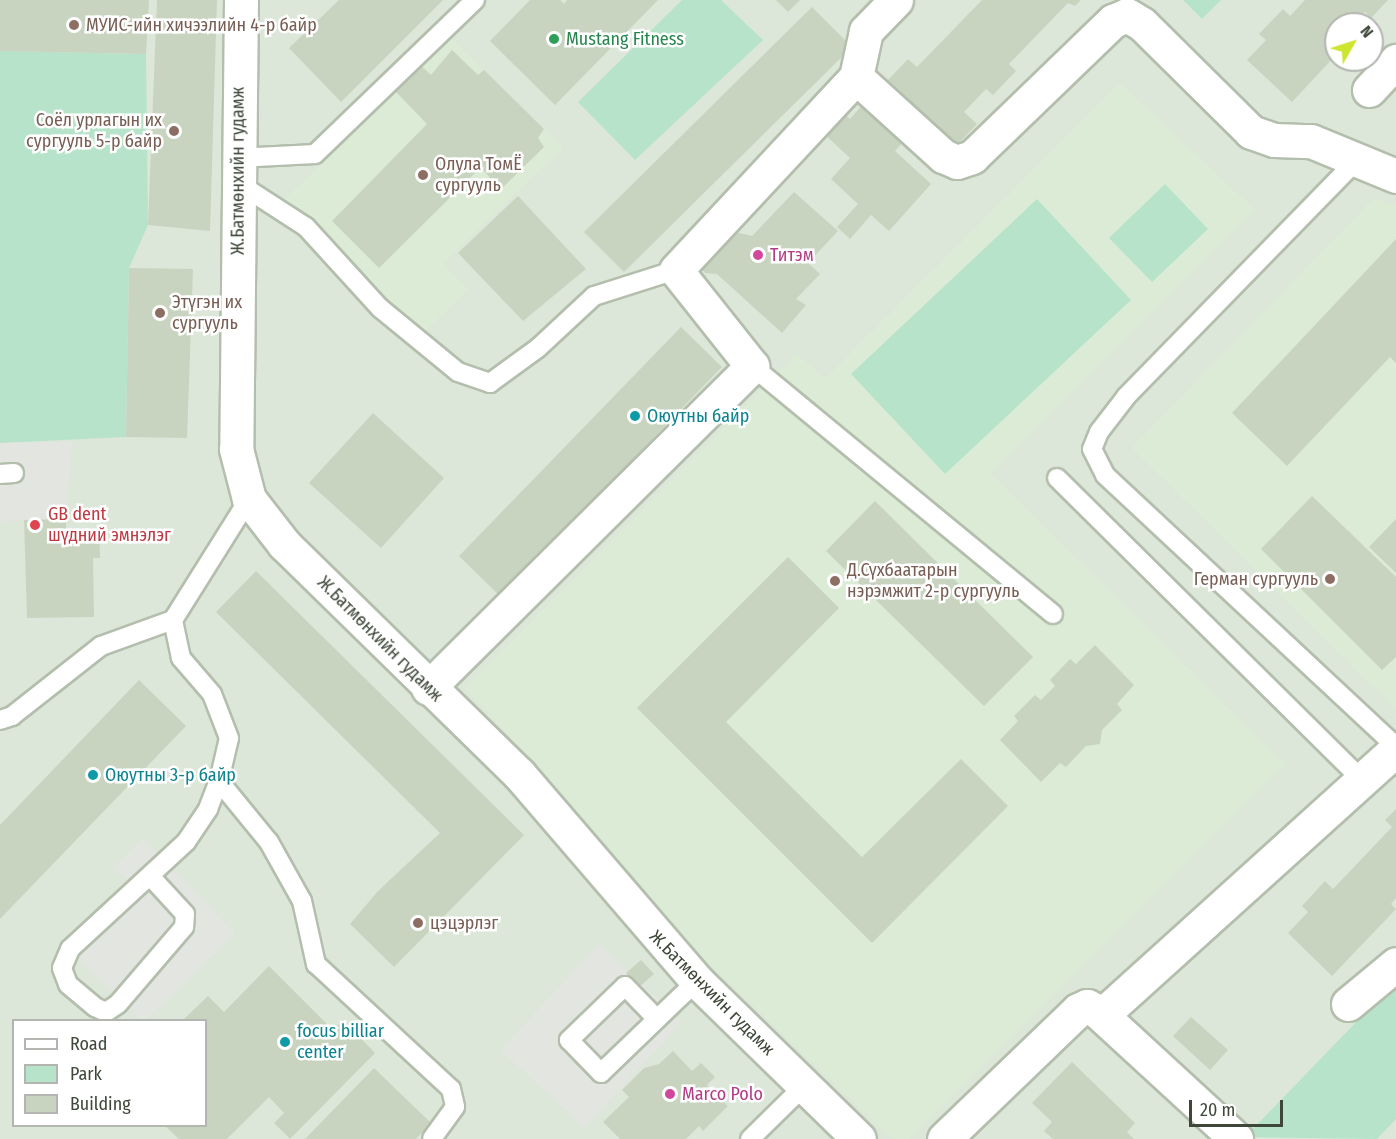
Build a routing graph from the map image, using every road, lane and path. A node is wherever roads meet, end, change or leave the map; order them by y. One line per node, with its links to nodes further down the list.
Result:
1 (241, 0): 8 (street, Ж.Батмөнхийн гудамж)
2 (475, 0): 8 (lane)
3 (896, 0): 5 (street)
4 (1396, 61): 6 (street)
5 (856, 77): 7 (street); 10 (street)
6 (1369, 90)
7 (1358, 160): 9 (street); 18 (lane)
8 (238, 170): 10 (lane); 13 (street, Ж.Батмөнхийн гудамж)
9 (1396, 176)
10 (676, 270): 11 (street)
11 (752, 366): 14 (lane); 16 (street)
12 (1058, 478): 20 (lane)
13 (249, 499): 15 (lane); 16 (street, Ж.Батмөнхийн гудамж)
14 (1053, 614)
15 (173, 620): 17 (lane); 19 (lane)
16 (428, 688): 23 (street, Ж.Батмөнхийн гудамж)
17 (0, 720)
18 (1396, 747): 20 (street)
19 (219, 781): 21 (lane); 28 (lane)
20 (1364, 781): 25 (street)
21 (151, 877): 21 (lane)
22 (1396, 964): 24 (street)
23 (697, 981): 26 (lane); 27 (street, Ж.Батмөнхийн гудамж)
24 (1348, 1004)
25 (1102, 1015): 31 (street); 32 (street)
26 (657, 1019): 26 (lane)
27 (805, 1084): 29 (lane); 30 (street, Ж.Батмөнхийн гудамж)
28 (432, 1139)
29 (750, 1139)
30 (859, 1139)
31 (944, 1139)
32 (1236, 1139)

